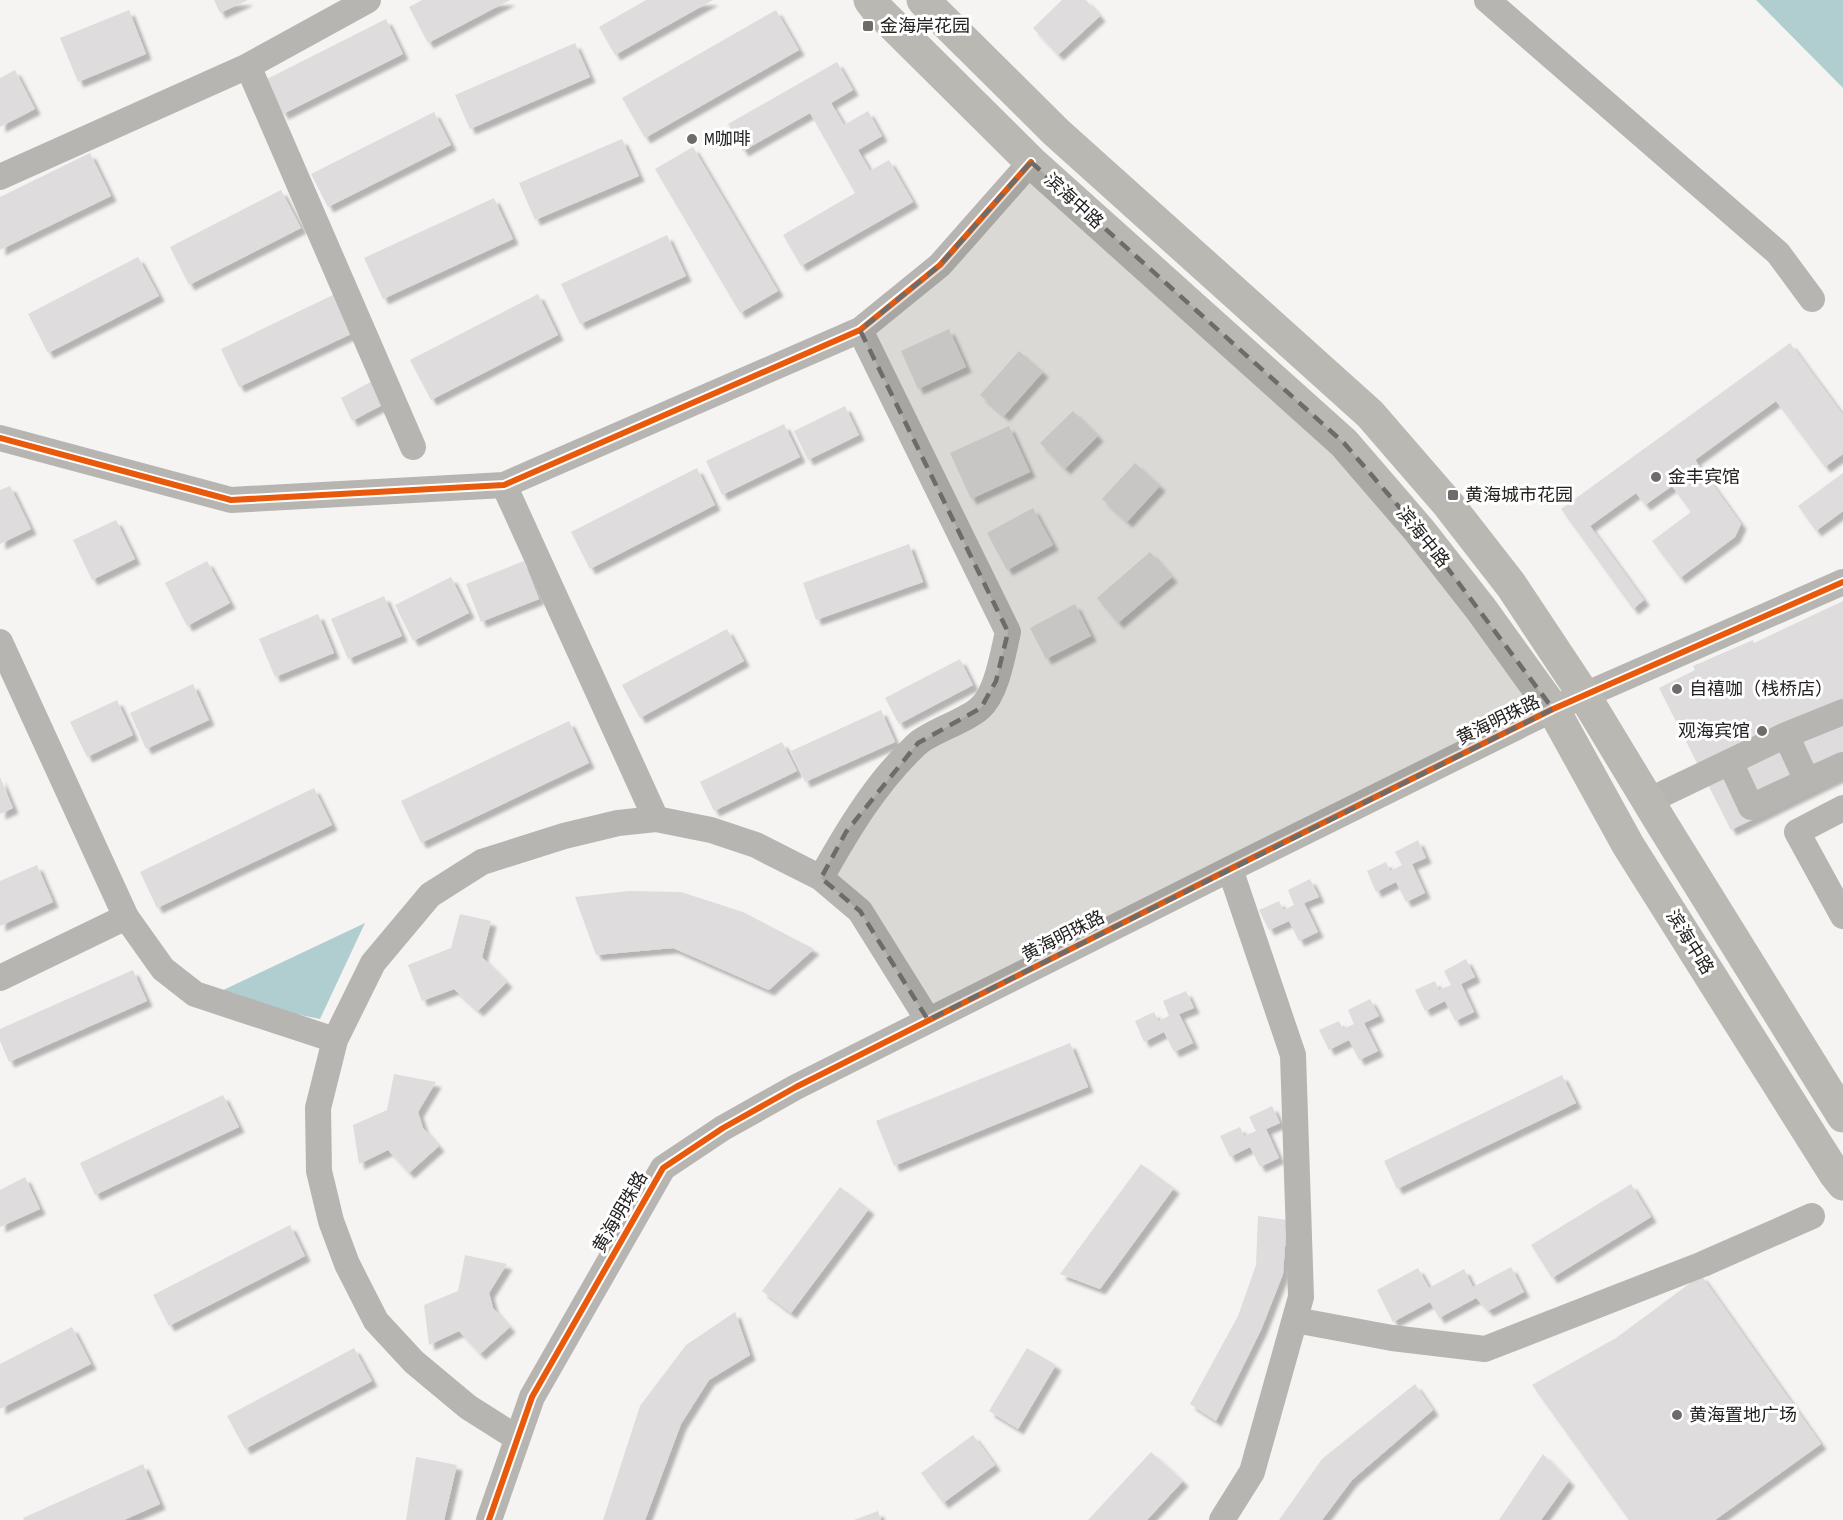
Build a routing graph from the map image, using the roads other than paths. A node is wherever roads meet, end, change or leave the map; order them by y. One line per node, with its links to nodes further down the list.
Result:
1 (368, 0): 5 (street)
2 (870, 0): 6 (main road, 滨海中路)
3 (923, 0): 15 (main road)
4 (1487, 0): 8 (street)
5 (248, 66): 7 (street); 11 (street)
6 (1031, 162): 9 (street); 16 (main road, 滨海中路)
7 (0, 177)
8 (1812, 299)
9 (860, 330): 12 (street); 26 (street)
10 (0, 438): 12 (street)
11 (414, 447)
12 (504, 485): 24 (street)
13 (1843, 582): 15 (street, 黄海明珠路)
14 (0, 642): 28 (street)
15 (1584, 695): 16 (street, 黄海明珠路); 22 (main road)
16 (1553, 709): 25 (street, 黄海明珠路); 33 (main road, 滨海中路)
17 (1843, 712): 18 (street)
18 (1786, 735): 19 (street); 21 (street)
19 (1730, 762): 21 (street); 22 (street)
20 (1843, 765): 21 (street)
21 (1807, 781)
22 (1648, 801): 32 (main road)
23 (1843, 808): 27 (street)
24 (656, 819): 26 (street); 31 (street)
25 (1230, 869): 30 (street, 黄海明珠路); 35 (street)
26 (821, 878): 30 (street)
27 (1843, 916)
28 (126, 917): 29 (street); 31 (street)
29 (0, 978)
30 (928, 1020): 36 (street, 黄海明珠路)
31 (335, 1040): 36 (street)
32 (1843, 1116)
33 (1843, 1184)
34 (1812, 1216): 35 (street)
35 (1294, 1320): 38 (street)
36 (518, 1438): 37 (street, 黄海明珠路)
37 (489, 1520)
38 (1222, 1520)

